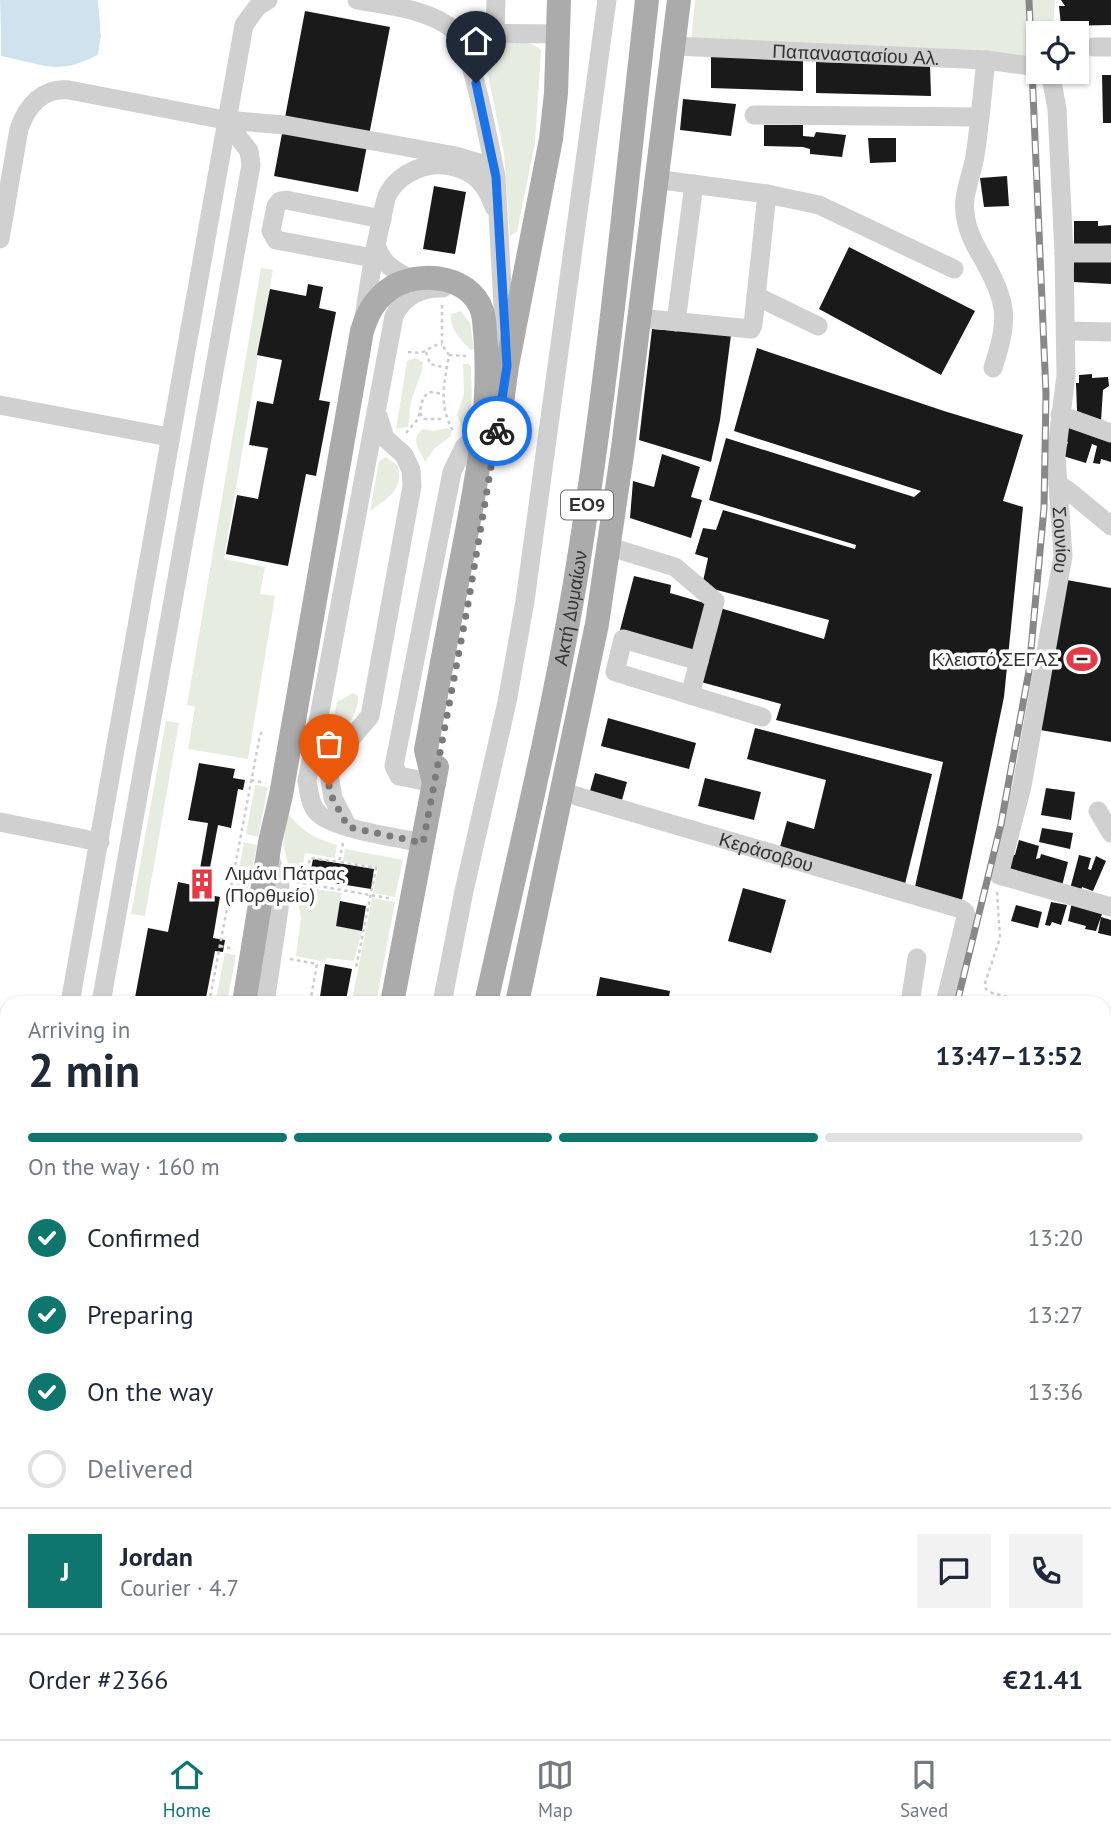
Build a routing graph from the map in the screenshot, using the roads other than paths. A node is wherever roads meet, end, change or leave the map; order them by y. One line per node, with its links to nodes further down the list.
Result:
1 (268, 0): 17 (street)
2 (357, 0): 8 (street)
3 (496, 0): 9 (street)
4 (559, 0): 10 (main road)
5 (607, 0): 70 (street)
6 (647, 0): 71 (main road, Ακτή Δυμαίων / ΕΟ9)
7 (679, 0): 11 (main road, Ακτή Δυμαίων / ΕΟ9)
8 (459, 33): 9 (street); 18 (street)
9 (495, 33): 10 (street)
10 (559, 34): 38 (main road)
11 (674, 46): 12 (street, Παπαναστασίου Αλ.); 19 (main road, Ακτή Δυμαίων / ΕΟ9)
12 (986, 60): 13 (street, Παπαναστασίου Αλ.); 16 (street)
13 (1026, 66)
14 (1051, 84): 26 (street, Σουνίου)
15 (754, 114): 16 (street)
16 (980, 117): 39 (street)
17 (225, 120): 18 (street); 24 (street); 45 (street); 66 (street)
18 (496, 177): 22 (street)
19 (655, 179): 20 (street); 32 (main road, Ακτή Δυμαίων / ΕΟ9)
20 (694, 184): 21 (street); 33 (street)
21 (767, 194): 28 (street); 31 (street)
22 (498, 218): 23 (street); 38 (street)
23 (382, 219): 25 (street); 25 (street)
24 (0, 239)
25 (375, 251): 29 (street); 35 (street)
26 (1064, 253): 27 (street); 36 (street, Σουνίου)
27 (1111, 253)
28 (954, 269)
29 (411, 279): 30 (main road); 35 (main road)
30 (469, 291): 41 (street); 43 (main road)
31 (756, 296): 33 (street); 34 (street)
32 (639, 318): 33 (street); 48 (main road, Ακτή Δυμαίων / ΕΟ9)
33 (676, 322)
34 (818, 326)
35 (362, 331): 55 (main road)
36 (1066, 331): 37 (street); 42 (street, Σουνίου)
37 (1111, 332)
38 (507, 366): 53 (main road)
39 (993, 368)
40 (0, 405): 45 (street)
41 (377, 413): 52 (street); 58 (street)
42 (1060, 415): 44 (street); 46 (street, Σουνίου)
43 (484, 429): 53 (main road); 53 (street)
44 (1111, 433)
45 (169, 437): 60 (street)
46 (1058, 484): 47 (street); 63 (street, Σουνίου)
47 (1111, 526)
48 (607, 546): 49 (street); 54 (main road, Ακτή Δυμαίων / ΕΟ9)
49 (699, 661): 50 (street); 50 (street)
50 (690, 695): 51 (street)
51 (762, 717)
52 (307, 781): 55 (street); 58 (street)
53 (434, 783): 61 (main road)
54 (563, 792): 72 (main road, Ακτή Δυμαίων / ΕΟ9); 74 (street, Κεράσοβου)
55 (281, 795): 62 (main road)
56 (1098, 811): 59 (street)
57 (0, 822): 60 (street)
58 (348, 827): 61 (street)
59 (1111, 833)
60 (100, 842): 65 (street)
61 (423, 843): 69 (main road)
62 (268, 853): 67 (main road); 68 (street)
63 (1111, 907)
64 (917, 958): 73 (street)
65 (71, 996)
66 (102, 996)
67 (245, 996)
68 (266, 996)
69 (393, 996)
70 (443, 996)
71 (487, 996)
72 (519, 996)
73 (911, 996)
74 (947, 996)

